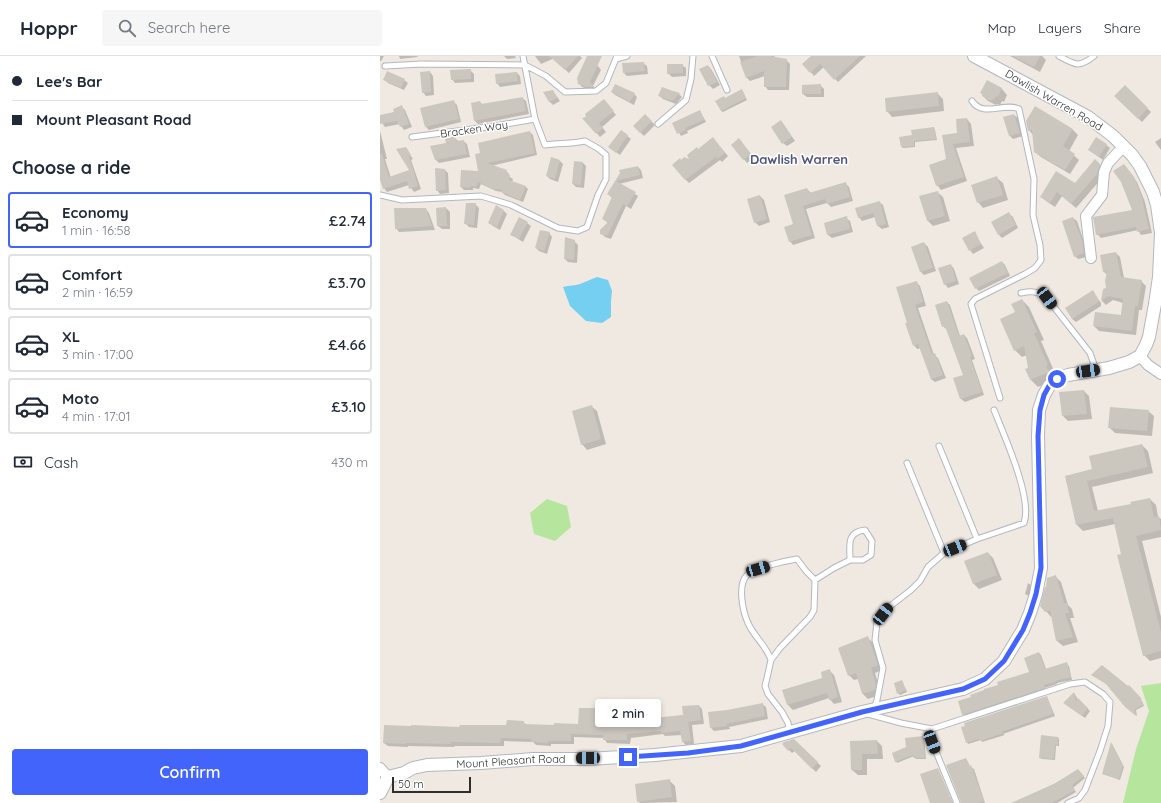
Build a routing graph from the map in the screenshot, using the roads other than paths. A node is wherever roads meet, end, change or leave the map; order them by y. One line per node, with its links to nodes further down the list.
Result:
1 (523, 56): 9 (lane)
2 (627, 56): 8 (lane)
3 (693, 56): 14 (lane)
4 (712, 56): 11 (lane)
5 (975, 56): 16 (street, Dawlish Warren Road)
6 (1059, 56): 7 (lane)
7 (1094, 56)
8 (616, 57): 9 (lane)
9 (525, 65): 10 (lane); 13 (lane)
10 (385, 66)
11 (727, 90)
12 (972, 101): 23 (lane)
13 (535, 119): 15 (lane, Bracken Way); 17 (lane)
14 (658, 124)
15 (412, 137)
16 (1124, 146): 18 (street); 20 (street, Dawlish Warren Road)
17 (380, 195)
18 (1091, 258)
19 (1021, 293): 21 (lane)
20 (1140, 356): 21 (street, Mount Pleasant Road); 22 (street)
21 (1096, 370): 32 (street, Mount Pleasant Road)
22 (1161, 374)
23 (1000, 398)
24 (994, 410): 27 (lane)
25 (939, 446): 27 (lane)
26 (907, 463): 28 (lane)
27 (977, 539): 28 (lane)
28 (944, 553): 32 (lane)
29 (850, 560): 29 (lane); 30 (lane)
30 (815, 580): 31 (lane); 31 (lane)
31 (771, 660): 35 (lane)
32 (874, 709): 33 (street, Mount Pleasant Road)
33 (862, 712): 34 (lane); 35 (street, Mount Pleasant Road)
34 (932, 729): 39 (lane); 40 (lane)
35 (790, 732): 37 (street, Mount Pleasant Road)
36 (380, 768): 37 (street)
37 (388, 777): 38 (street)
38 (380, 794)
39 (957, 803)
40 (1068, 803)

